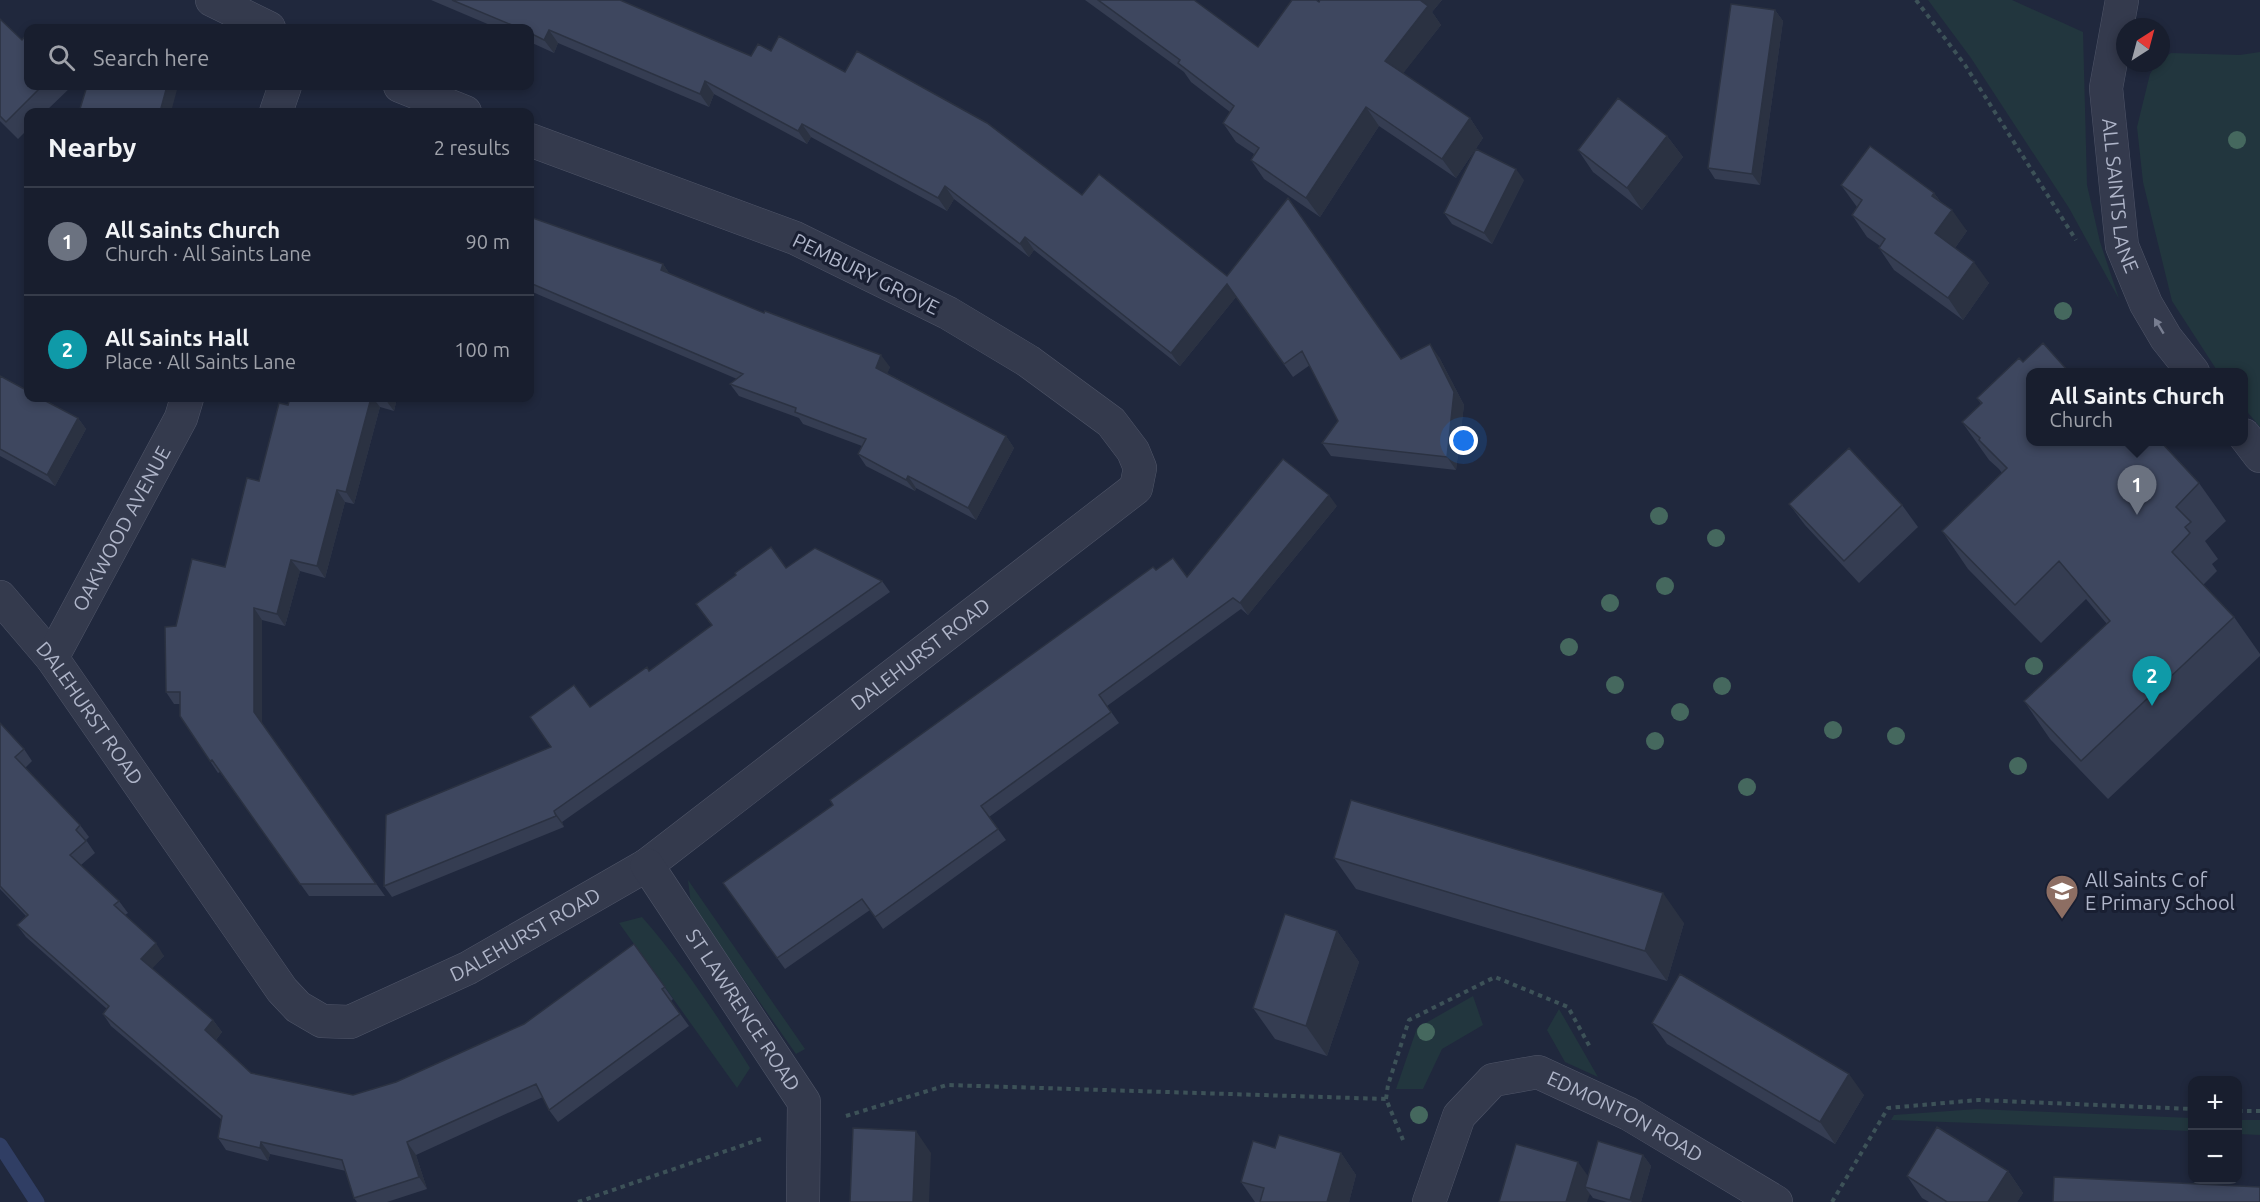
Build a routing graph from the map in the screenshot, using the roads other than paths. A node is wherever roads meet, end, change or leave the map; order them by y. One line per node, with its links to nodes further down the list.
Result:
1 (212, 0): 3 (street)
2 (2122, 0): 9 (street, ALL SAINTS LANE, one-way to 2)
3 (261, 24)
4 (284, 90): 6 (street)
5 (410, 90): 7 (street)
6 (277, 108)
7 (455, 108)
8 (534, 141): 13 (street, PEMBURY GROVE)
9 (2190, 368)
10 (186, 402): 15 (street, OAKWOOD AVENUE)
11 (2248, 440): 12 (street)
12 (2260, 456)
13 (1136, 488): 16 (street, DALEHURST ROAD)
14 (0, 597): 15 (street, DALEHURST ROAD)
15 (52, 658): 16 (street, DALEHURST ROAD)
16 (647, 865): 17 (street, ST LAWRENCE ROAD)
17 (803, 1202)
18 (1429, 1202): 19 (street, EDMONTON ROAD)
19 (1776, 1202)

